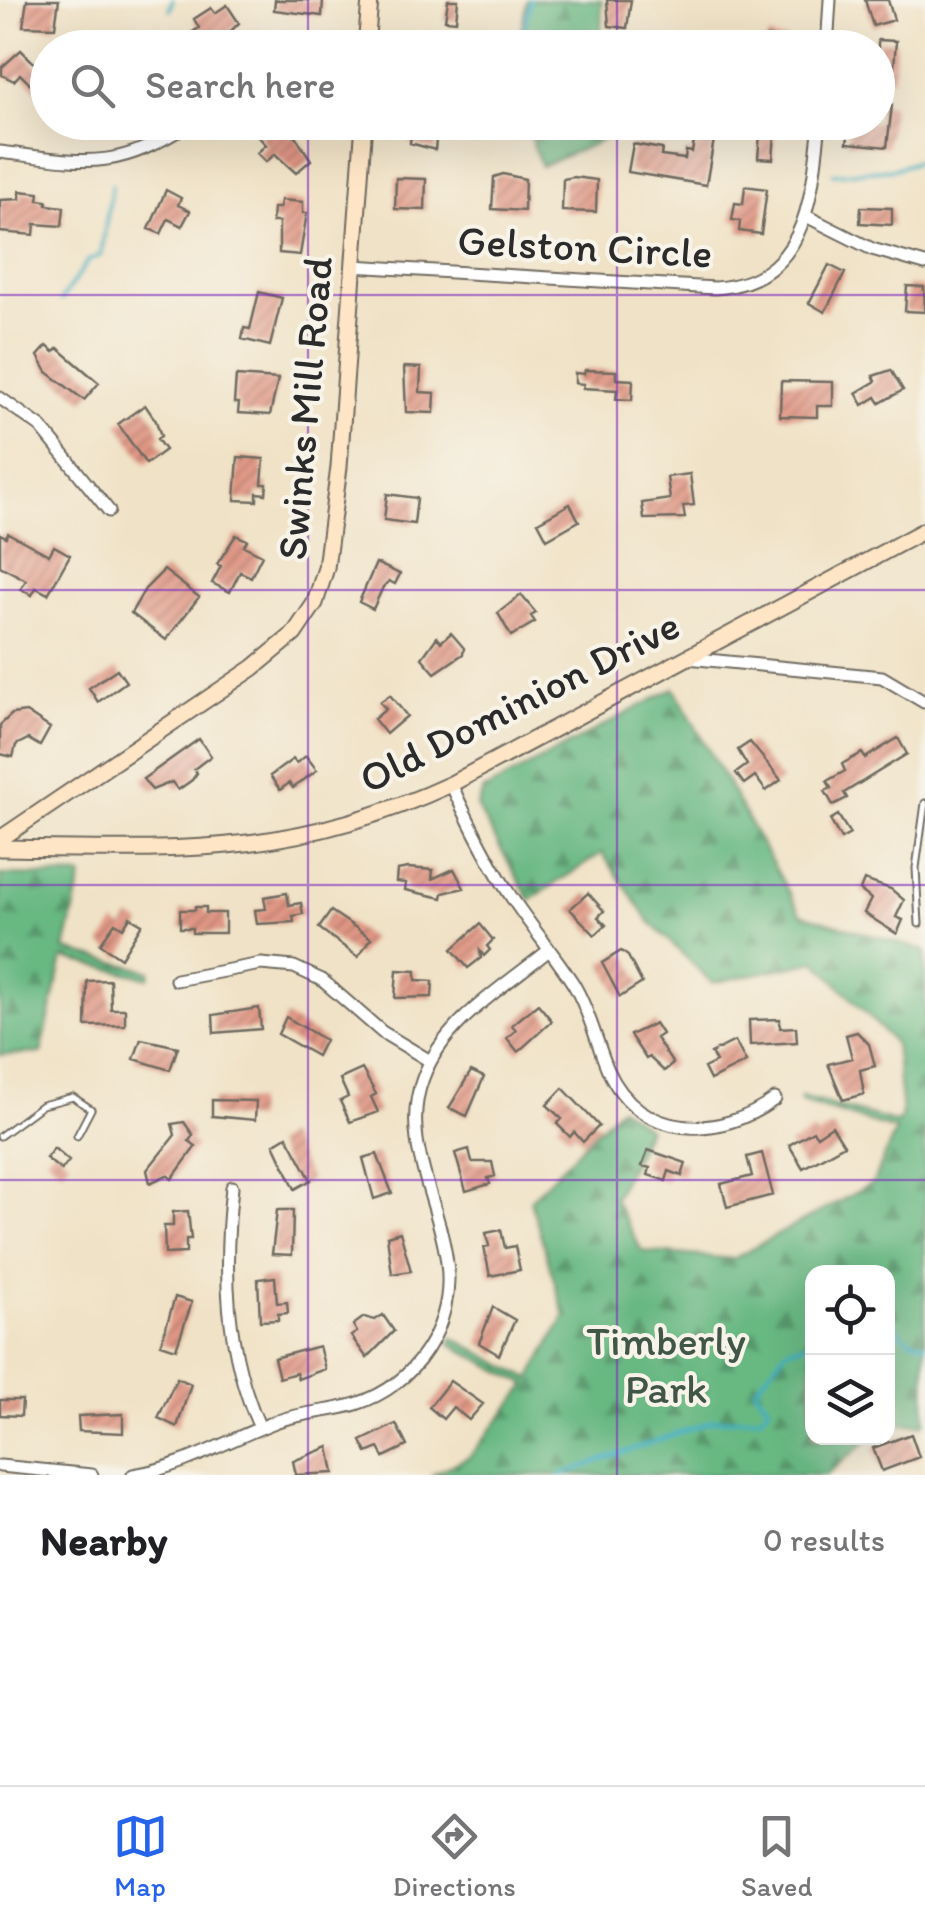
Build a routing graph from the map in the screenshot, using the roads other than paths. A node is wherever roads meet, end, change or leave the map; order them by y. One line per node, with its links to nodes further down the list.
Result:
1 (370, 0): 3 (main road)
2 (830, 0): 4 (street)
3 (368, 30)
4 (828, 30)
5 (162, 140): 8 (street)
6 (363, 140): 11 (main road, Swinks Mill Road)
7 (817, 140): 9 (street, Gelston Circle)
8 (0, 152)
9 (806, 216): 10 (street); 11 (street, Gelston Circle)
10 (925, 264)
11 (353, 266): 20 (main road, Swinks Mill Road)
12 (0, 398): 13 (street)
13 (110, 511)
14 (925, 530): 15 (main road, Old Dominion Drive)
15 (683, 658): 16 (street); 18 (main road, Old Dominion Drive)
16 (924, 702): 17 (lane)
17 (925, 712)
18 (451, 784): 21 (main road, Old Dominion Drive); 23 (street)
19 (925, 803): 22 (lane)
20 (0, 838)
21 (0, 848)
22 (920, 924)
23 (548, 950): 25 (street); 26 (street)
24 (176, 980): 25 (street)
25 (430, 1061): 30 (street)
26 (775, 1098)
27 (0, 1136): 28 (lane)
28 (77, 1136)
29 (232, 1187): 30 (street)
30 (260, 1428): 33 (street)
31 (0, 1466): 32 (street)
32 (92, 1475)
33 (134, 1475)

